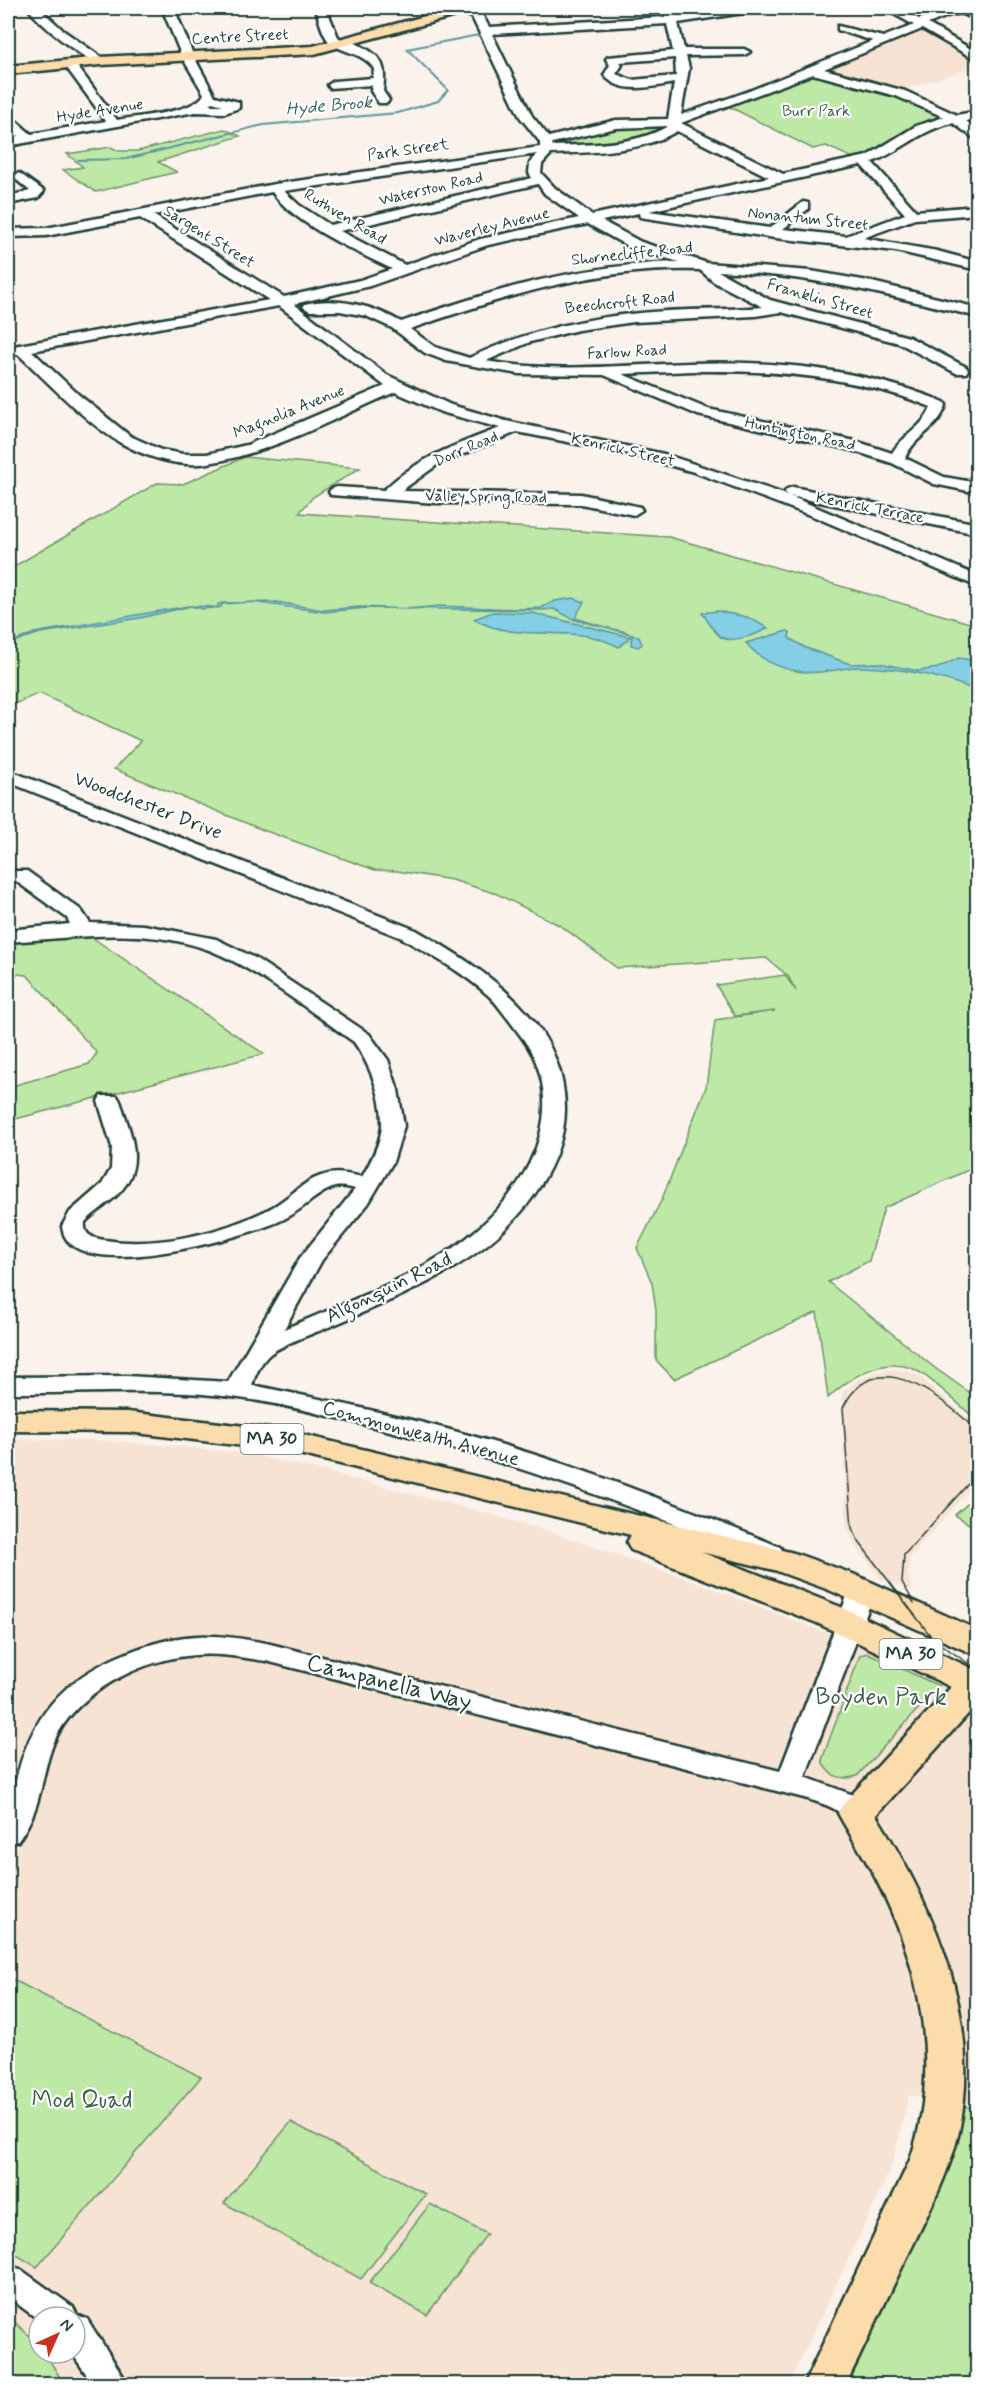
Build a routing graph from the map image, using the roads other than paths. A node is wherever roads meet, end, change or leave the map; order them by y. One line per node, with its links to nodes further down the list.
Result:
1 (33, 8): 21 (street)
2 (168, 8): 19 (street)
3 (321, 8): 16 (street)
4 (403, 8): 11 (main road)
5 (669, 8): 10 (street)
6 (756, 8): 10 (street)
7 (888, 8): 12 (street)
8 (466, 9): 11 (main road, Centre Street); 14 (street)
9 (970, 11): 12 (street, Park Street)
10 (672, 20): 14 (street); 18 (street)
11 (411, 25): 16 (main road, Centre Street)
12 (923, 27): 15 (street, Park Street); 20 (street)
13 (842, 28): 15 (street)
14 (484, 31): 39 (street)
15 (884, 41): 24 (street, Park Street)
16 (344, 44): 19 (main road, Centre Street); 26 (street)
17 (744, 52): 18 (street)
18 (680, 54): 25 (street); 25 (street)
19 (188, 57): 21 (main road, Centre Street); 28 (street)
20 (978, 58)
21 (100, 61): 22 (main road, Centre Street)
22 (70, 64): 23 (main road, Centre Street); 34 (street)
23 (8, 70)
24 (813, 70): 33 (street); 35 (street, Park Street)
25 (681, 79): 35 (street)
26 (376, 81): 27 (street); 29 (street)
27 (334, 85)
28 (209, 98): 30 (street, Hyde Avenue); 30 (street, Hyde Avenue)
29 (383, 100)
30 (196, 109): 34 (street, Hyde Avenue)
31 (978, 115): 33 (street, Waverley Avenue)
32 (8, 118): 37 (street)
33 (958, 118): 36 (street); 40 (street, Waverley Avenue)
34 (114, 124): 37 (street, Hyde Avenue)
35 (674, 125): 39 (street, Park Street); 39 (street, Park Street); 42 (street)
36 (978, 137)
37 (29, 139): 38 (street, Hyde Avenue)
38 (8, 142)
39 (547, 146): 43 (street); 44 (street, Park Street)
40 (864, 161): 42 (street, Waverley Avenue); 50 (street)
41 (19, 177): 45 (street)
42 (782, 179): 48 (street, Waverley Avenue)
43 (539, 180): 51 (street, Franklin Street); 52 (street, Waterston Road)
44 (275, 188): 49 (street, Park Street); 52 (street, Ruthven Road)
45 (8, 200)
46 (803, 206): 55 (street)
47 (978, 210): 50 (street)
48 (634, 212): 51 (street, Waverley Avenue); 55 (street, Nonantum Street)
49 (144, 215): 54 (street, Sargent Street); 65 (street, Sargent Street)
50 (914, 215): 53 (street)
51 (592, 221): 60 (street, Franklin Street); 62 (street, Waverley Avenue)
52 (330, 229): 62 (street, Ruthven Road)
53 (870, 232): 56 (street); 57 (street)
54 (8, 233)
55 (775, 234): 56 (street, Nonantum Street)
56 (841, 240): 57 (street, Nonantum Street)
57 (881, 244): 59 (street, Nonantum Street)
58 (978, 254): 59 (street)
59 (957, 259): 61 (street, Nonantum Street)
60 (702, 265): 66 (street, Franklin Street); 67 (street, Shornecliffe Road); 68 (street, Shornecliffe Road)
61 (978, 266)
62 (402, 269): 63 (street, Waverley Avenue)
63 (313, 296): 64 (street, Farlow Road); 65 (street, Waverley Avenue)
64 (326, 304): 65 (street, Farlow Road); 68 (street, Farlow Road)
65 (288, 306): 69 (street, Waverley Avenue); 74 (street, Kenrick Street)
66 (780, 308): 70 (street, Beechcroft Road); 71 (street, Franklin Street)
67 (978, 313)
68 (401, 327): 70 (street, Farlow Road)
69 (14, 350): 74 (street, Magnolia Avenue)
70 (470, 363): 72 (street, Farlow Road)
71 (961, 370)
72 (599, 372): 73 (street, Huntington Road)
73 (625, 374): 76 (street, Farlow Road); 77 (street, Huntington Road)
74 (395, 387): 75 (street, Kenrick Street)
75 (516, 427): 80 (street, Kenrick Street); 82 (street, Dorr Road)
76 (908, 441): 77 (street); 78 (street)
77 (871, 451): 78 (street, Huntington Road)
78 (897, 460): 79 (street, Huntington Road)
79 (978, 488)
80 (762, 491): 84 (street, Kenrick Terrace); 85 (street, Kenrick Street)
81 (338, 492): 82 (street, Valley Spring Road)
82 (389, 494): 83 (street, Valley Spring Road)
83 (634, 510)
84 (978, 529)
85 (978, 582)
86 (8, 776): 88 (street, Woodchester Drive)
87 (20, 875): 89 (street)
88 (273, 879): 93 (street, Algonquin Road)
89 (81, 929): 90 (street); 92 (street)
90 (8, 936)
91 (109, 1101): 92 (street)
92 (369, 1186): 93 (street)
93 (261, 1349): 95 (street)
94 (8, 1385): 95 (street, Commonwealth Avenue)
95 (238, 1390): 98 (street, Commonwealth Avenue)
96 (8, 1421): 97 (main road, Commonwealth Avenue / MA 30)
97 (531, 1501): 98 (main road, Commonwealth Avenue / MA 30); 100 (main road, Commonwealth Avenue / MA 30)
98 (817, 1572): 99 (main road, Commonwealth Avenue / MA 30)
99 (862, 1591): 100 (street); 101 (main road, Commonwealth Avenue / MA 30)
100 (849, 1624): 102 (main road, Commonwealth Avenue / MA 30); 103 (street)
101 (978, 1644)
102 (976, 1683): 104 (main road)
103 (789, 1783): 104 (street, Campanella Way); 105 (street, Campanella Way)
104 (856, 1813): 110 (main road)
105 (8, 1833)
106 (8, 2279): 107 (street)
107 (44, 2305)
108 (87, 2348): 109 (street)
109 (111, 2385)
110 (825, 2385)

